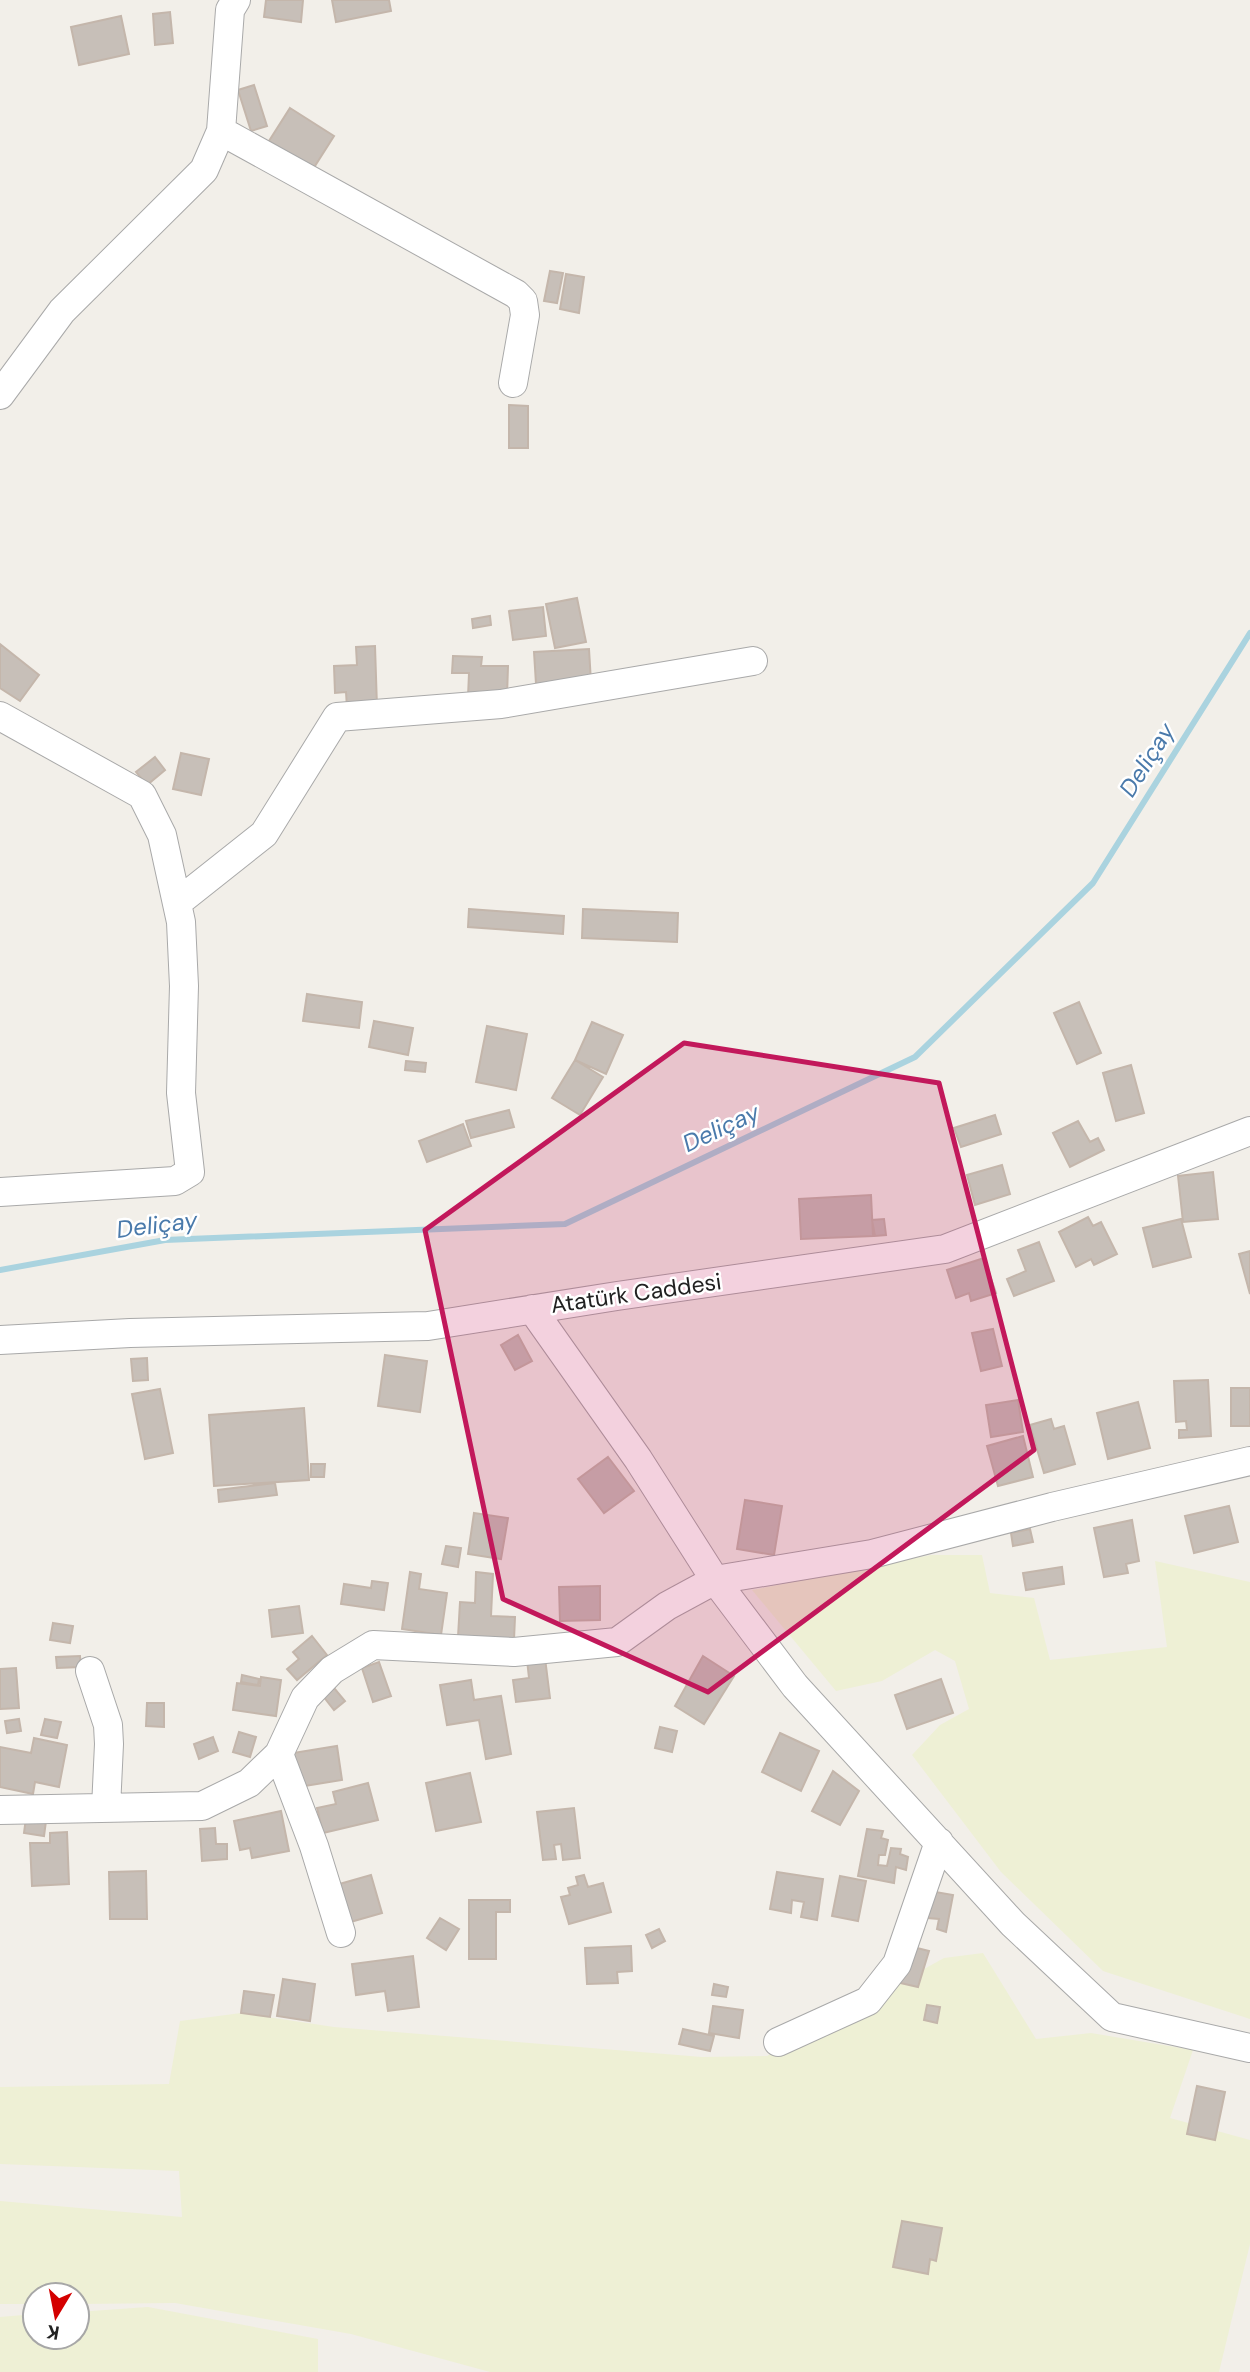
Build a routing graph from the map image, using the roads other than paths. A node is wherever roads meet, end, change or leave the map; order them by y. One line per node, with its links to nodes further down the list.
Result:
1 (236, 0): 2 (street)
2 (221, 131): 3 (street); 4 (street)
3 (513, 383)
4 (0, 395)
5 (753, 661): 7 (street)
6 (0, 716): 7 (street)
7 (177, 903): 9 (street)
8 (1250, 1131): 10 (street, Atatürk Caddesi)
9 (0, 1192)
10 (532, 1309): 11 (street, Atatürk Caddesi); 13 (street)
11 (0, 1340)
12 (1250, 1461): 13 (street)
13 (715, 1580): 15 (street); 18 (street)
14 (90, 1671): 16 (street)
15 (279, 1754): 16 (street); 19 (street)
16 (106, 1808): 17 (street)
17 (0, 1810)
18 (939, 1842): 20 (street); 21 (street)
19 (341, 1933)
20 (778, 2042)
21 (1250, 2048)

